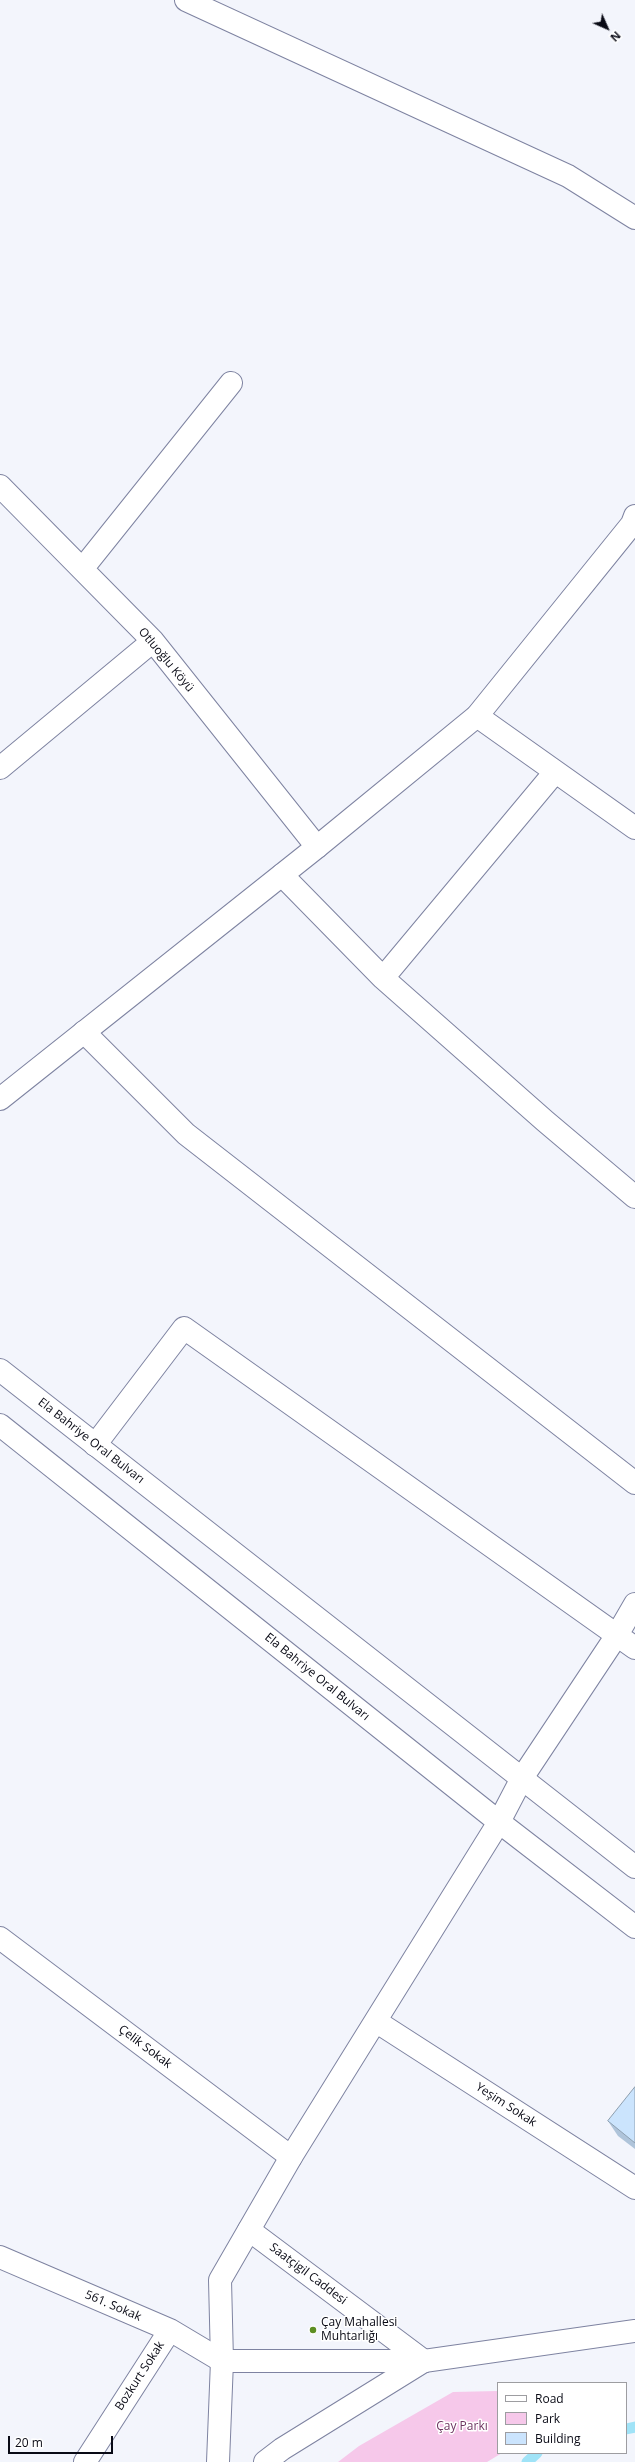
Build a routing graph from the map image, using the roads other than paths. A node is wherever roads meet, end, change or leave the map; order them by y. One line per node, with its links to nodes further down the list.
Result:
1 (186, 0): 2 (street)
2 (635, 218)
3 (232, 383): 6 (street)
4 (0, 486): 6 (street, Otluoğlu Köyü)
5 (634, 522): 8 (street)
6 (83, 568): 7 (street, Otluoğlu Köyü)
7 (153, 641): 9 (street); 12 (street, Otluoğlu Köyü)
8 (477, 716): 10 (street); 12 (street)
9 (0, 768)
10 (555, 772): 11 (street); 14 (street)
11 (635, 828)
12 (317, 847): 13 (street)
13 (282, 875): 14 (street); 15 (street)
14 (383, 978): 17 (street)
15 (84, 1032): 16 (street); 21 (street)
16 (0, 1099)
17 (635, 1197)
18 (0, 1370): 20 (street, Ela Bahriye Oral Bulvarı)
19 (0, 1425): 26 (street, Ela Bahriye Oral Bulvarı)
20 (95, 1445): 23 (street); 25 (street, Ela Bahriye Oral Bulvarı)
21 (635, 1483)
22 (635, 1604): 23 (street)
23 (617, 1635): 24 (street); 25 (street)
24 (635, 1648)
25 (522, 1778): 26 (street); 27 (street, Ela Bahriye Oral Bulvarı)
26 (499, 1822): 28 (street, Ela Bahriye Oral Bulvarı); 30 (street)
27 (635, 1867)
28 (635, 1927)
29 (0, 1938): 31 (street, Çelik Sokak)
30 (377, 2022): 31 (street); 32 (street, Yeşim Sokak)
31 (291, 2157): 33 (street)
32 (635, 2188)
33 (249, 2230): 37 (street); 38 (street, Saatçigil Caddesi)
34 (0, 2257): 35 (street, 561. Sokak)
35 (170, 2330): 37 (street, 561. Sokak); 39 (street, Bozkurt Sokak)
36 (635, 2331): 38 (street)
37 (222, 2361): 38 (street); 40 (street)
38 (424, 2361): 41 (street)
39 (85, 2462)
40 (218, 2462)
41 (265, 2462)

